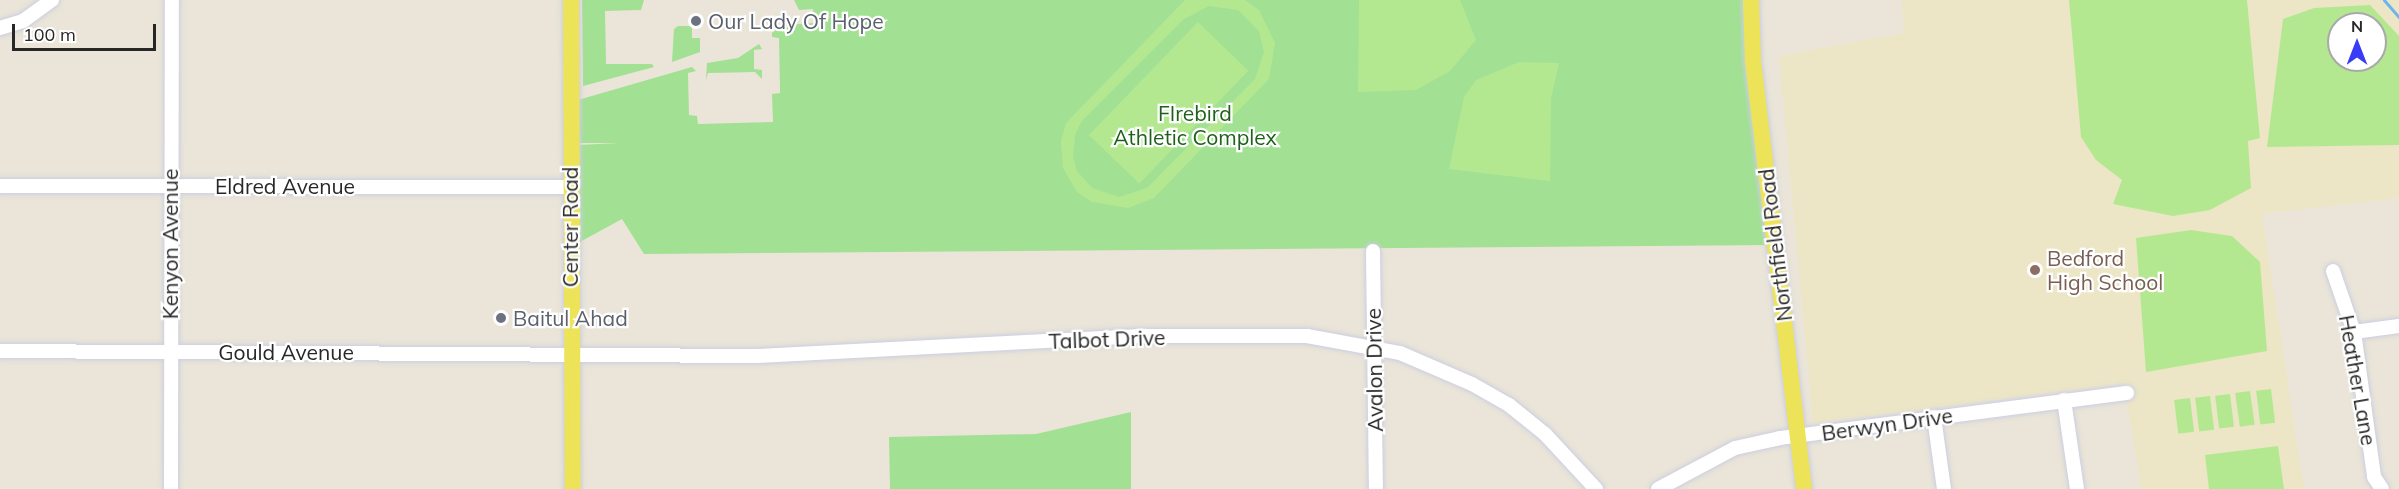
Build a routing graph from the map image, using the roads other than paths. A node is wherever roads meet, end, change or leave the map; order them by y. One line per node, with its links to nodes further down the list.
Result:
1 (52, 0): 5 (street)
2 (172, 0): 7 (street, Kenyon Avenue)
3 (571, 0): 8 (main road, Center Road)
4 (1751, 0): 20 (main road, Northfield Road)
5 (0, 28)
6 (0, 186): 7 (street, Eldred Avenue)
7 (170, 186): 8 (street, Eldred Avenue); 15 (street, Kenyon Avenue)
8 (569, 187): 16 (main road, Center Road)
9 (1373, 251): 13 (street, Avalon Drive)
10 (2333, 271): 12 (street, Heather Lane)
11 (2399, 326): 12 (street)
12 (2354, 332): 29 (street, Heather Lane)
13 (1373, 346): 16 (street, Talbot Drive); 23 (street, Avalon Drive); 24 (street, Talbot Drive)
14 (0, 351): 15 (street, Gould Avenue)
15 (171, 351): 16 (street, Gould Avenue); 21 (street, Kenyon Avenue)
16 (571, 352): 22 (main road, Center Road)
17 (2127, 393): 18 (street, Berwyn Drive)
18 (2064, 400): 19 (street, Berwyn Drive); 28 (street)
19 (1934, 417): 20 (street, Berwyn Drive); 27 (street)
20 (1798, 435): 25 (street, Berwyn Drive); 26 (main road, Northfield Road)
21 (171, 489)
22 (573, 489)
23 (1376, 489)
24 (1596, 489)
25 (1658, 489)
26 (1804, 489)
27 (1944, 489)
28 (2078, 489)
29 (2382, 489)

